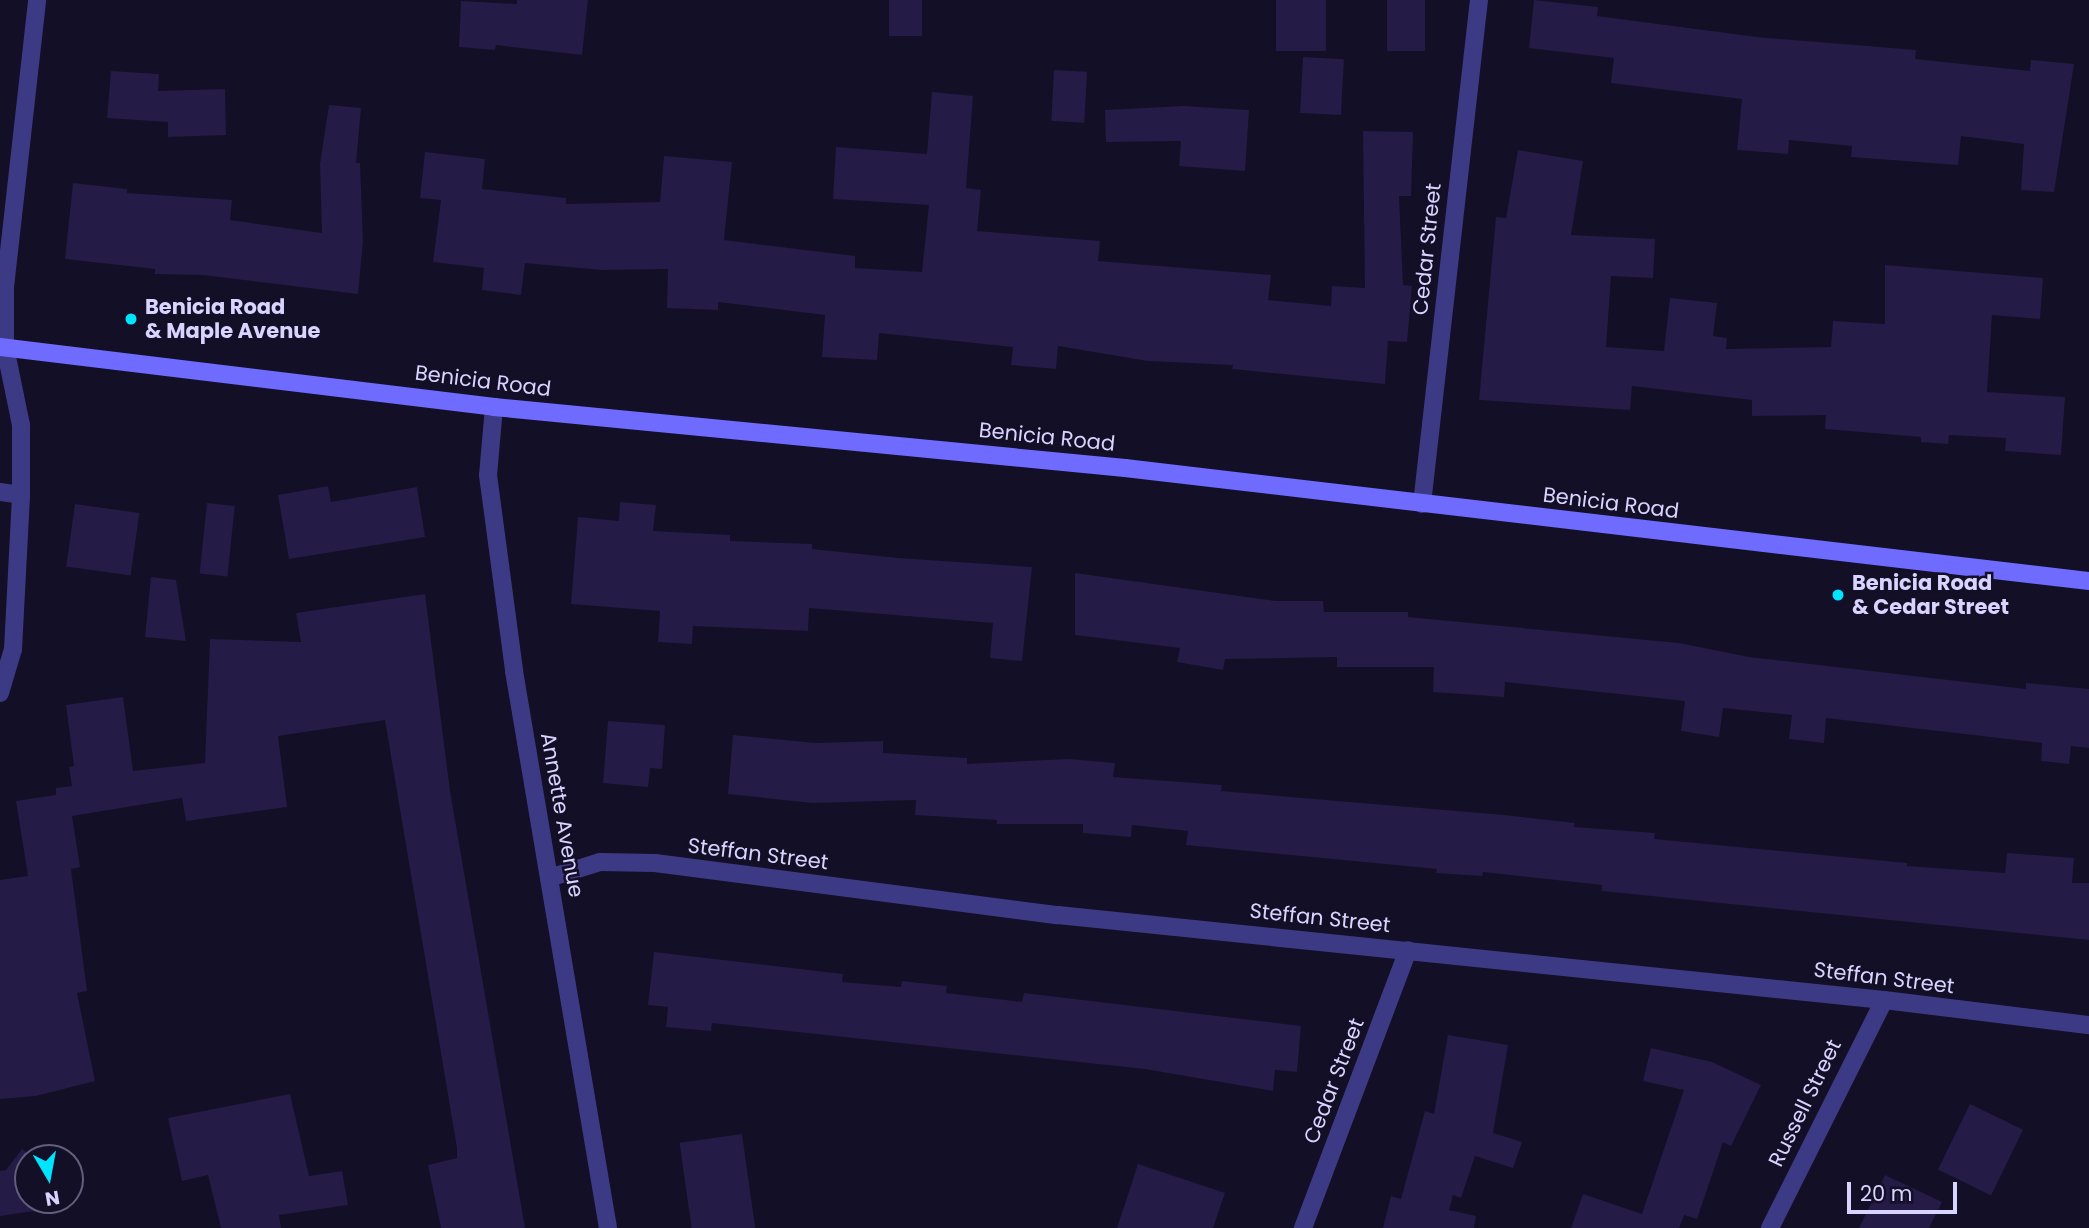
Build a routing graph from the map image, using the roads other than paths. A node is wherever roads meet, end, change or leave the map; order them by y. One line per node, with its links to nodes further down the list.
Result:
1 (37, 0): 3 (street)
2 (1479, 0): 7 (street, Cedar Street)
3 (3, 347): 4 (main road, Benicia Road); 6 (street)
4 (494, 407): 7 (main road, Benicia Road); 10 (street, Annette Avenue)
5 (0, 492): 6 (street)
6 (21, 495): 9 (street)
7 (1422, 504): 8 (main road, Benicia Road)
8 (2089, 582)
9 (0, 693)
10 (550, 878): 11 (street, Steffan Street); 14 (street, Annette Avenue)
11 (1408, 950): 12 (street, Steffan Street); 15 (street, Cedar Street)
12 (1884, 1000): 13 (street, Steffan Street); 16 (street, Russell Street)
13 (2089, 1025)
14 (608, 1228)
15 (1303, 1228)
16 (1770, 1228)

